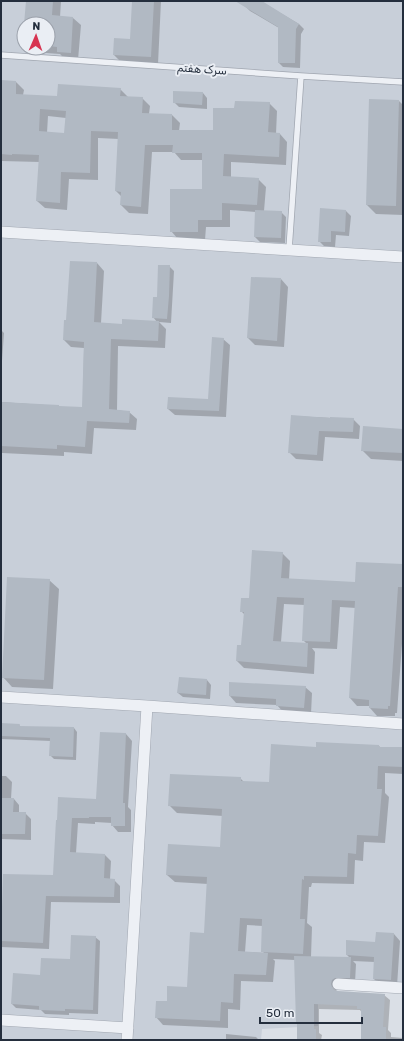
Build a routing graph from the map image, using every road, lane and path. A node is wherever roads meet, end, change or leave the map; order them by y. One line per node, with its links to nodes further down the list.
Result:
1 (1, 55): 2 (lane, سرک هفتم)
2 (301, 76): 3 (lane, سرک هفتم); 5 (lane)
3 (403, 82)
4 (1, 232): 5 (street)
5 (289, 249): 6 (street)
6 (403, 257)
7 (1, 697): 8 (street)
8 (147, 706): 9 (street); 13 (street)
9 (403, 724)
10 (338, 984): 11 (street)
11 (403, 988)
12 (1, 1020): 13 (street)
13 (128, 1028): 14 (street)
14 (127, 1040)

